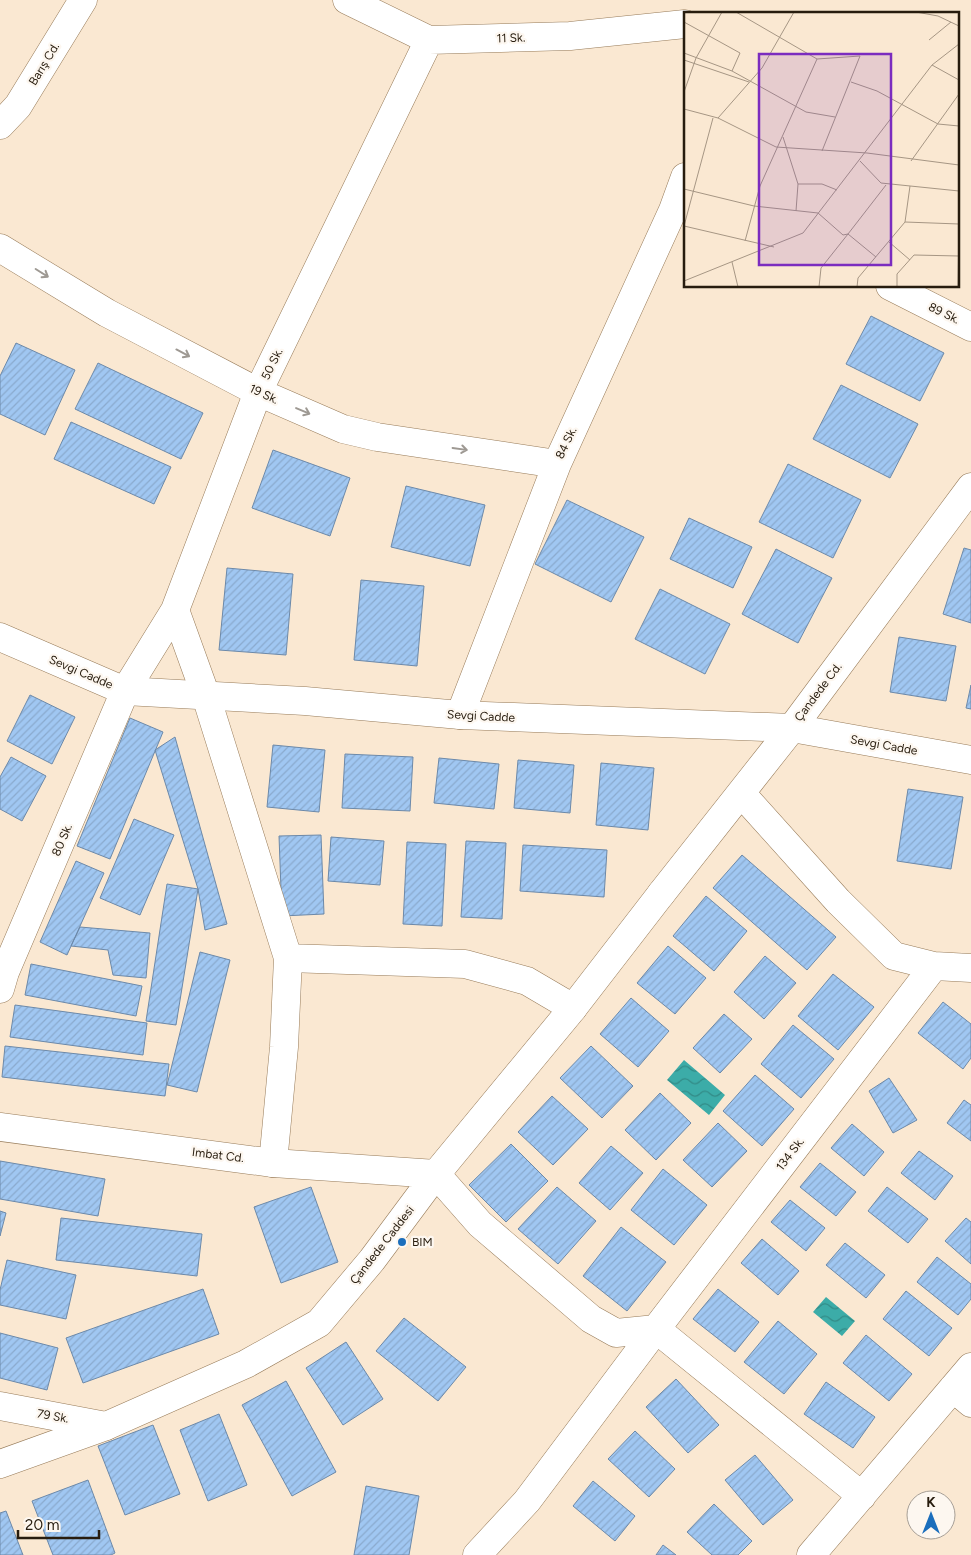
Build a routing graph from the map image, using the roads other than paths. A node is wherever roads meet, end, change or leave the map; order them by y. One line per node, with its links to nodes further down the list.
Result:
1 (83, 0): 5 (street, Barış Cd.)
2 (347, 0): 4 (street, 11 Sk.)
3 (684, 24): 4 (street, 11 Sk.)
4 (428, 40): 11 (street, 50 Sk.)
5 (0, 125)
6 (684, 183): 7 (street, 84 Sk.)
7 (679, 212): 12 (street, 84 Sk.)
8 (0, 248): 11 (street, 19 Sk., one-way to 11)
9 (894, 288): 10 (street, 89 Sk.)
10 (971, 326)
11 (258, 392): 12 (street, 19 Sk., one-way to 12); 14 (street, 50 Sk.)
12 (557, 464): 18 (street, 84 Sk.)
13 (971, 487): 19 (street, Çandede Cd.)
14 (175, 610): 16 (street, 50 Sk.); 17 (street)
15 (0, 637): 16 (street, Sevgi Cadde)
16 (125, 690): 17 (street, Sevgi Cadde); 26 (street, 80 Sk.)
17 (206, 696): 18 (street, Sevgi Cadde); 23 (street)
18 (460, 715): 19 (street, Sevgi Cadde)
19 (792, 728): 20 (street, Sevgi Cadde); 21 (street, Çandede Cd.)
20 (971, 760)
21 (742, 793): 22 (street, Çandede Cd.); 24 (street)
22 (661, 894): 27 (street, Çandede Caddesi)
23 (288, 958): 27 (street); 29 (street)
24 (934, 966): 25 (street); 31 (street, 134 Sk.)
25 (971, 968)
26 (0, 989)
27 (573, 1008): 30 (street, Çandede Caddesi)
28 (0, 1127): 29 (street, Imbat Cd.)
29 (274, 1163): 30 (street, Imbat Cd.)
30 (436, 1174): 31 (street); 35 (street, Çandede Caddesi)
31 (656, 1329): 37 (street); 38 (street, 134 Sk.)
32 (971, 1367): 33 (street)
33 (962, 1395): 37 (street)
34 (0, 1406): 35 (street, 79 Sk.)
35 (106, 1426): 36 (street, Çandede Caddesi)
36 (0, 1464)
37 (862, 1496): 39 (street)
38 (477, 1555)
39 (811, 1555)

